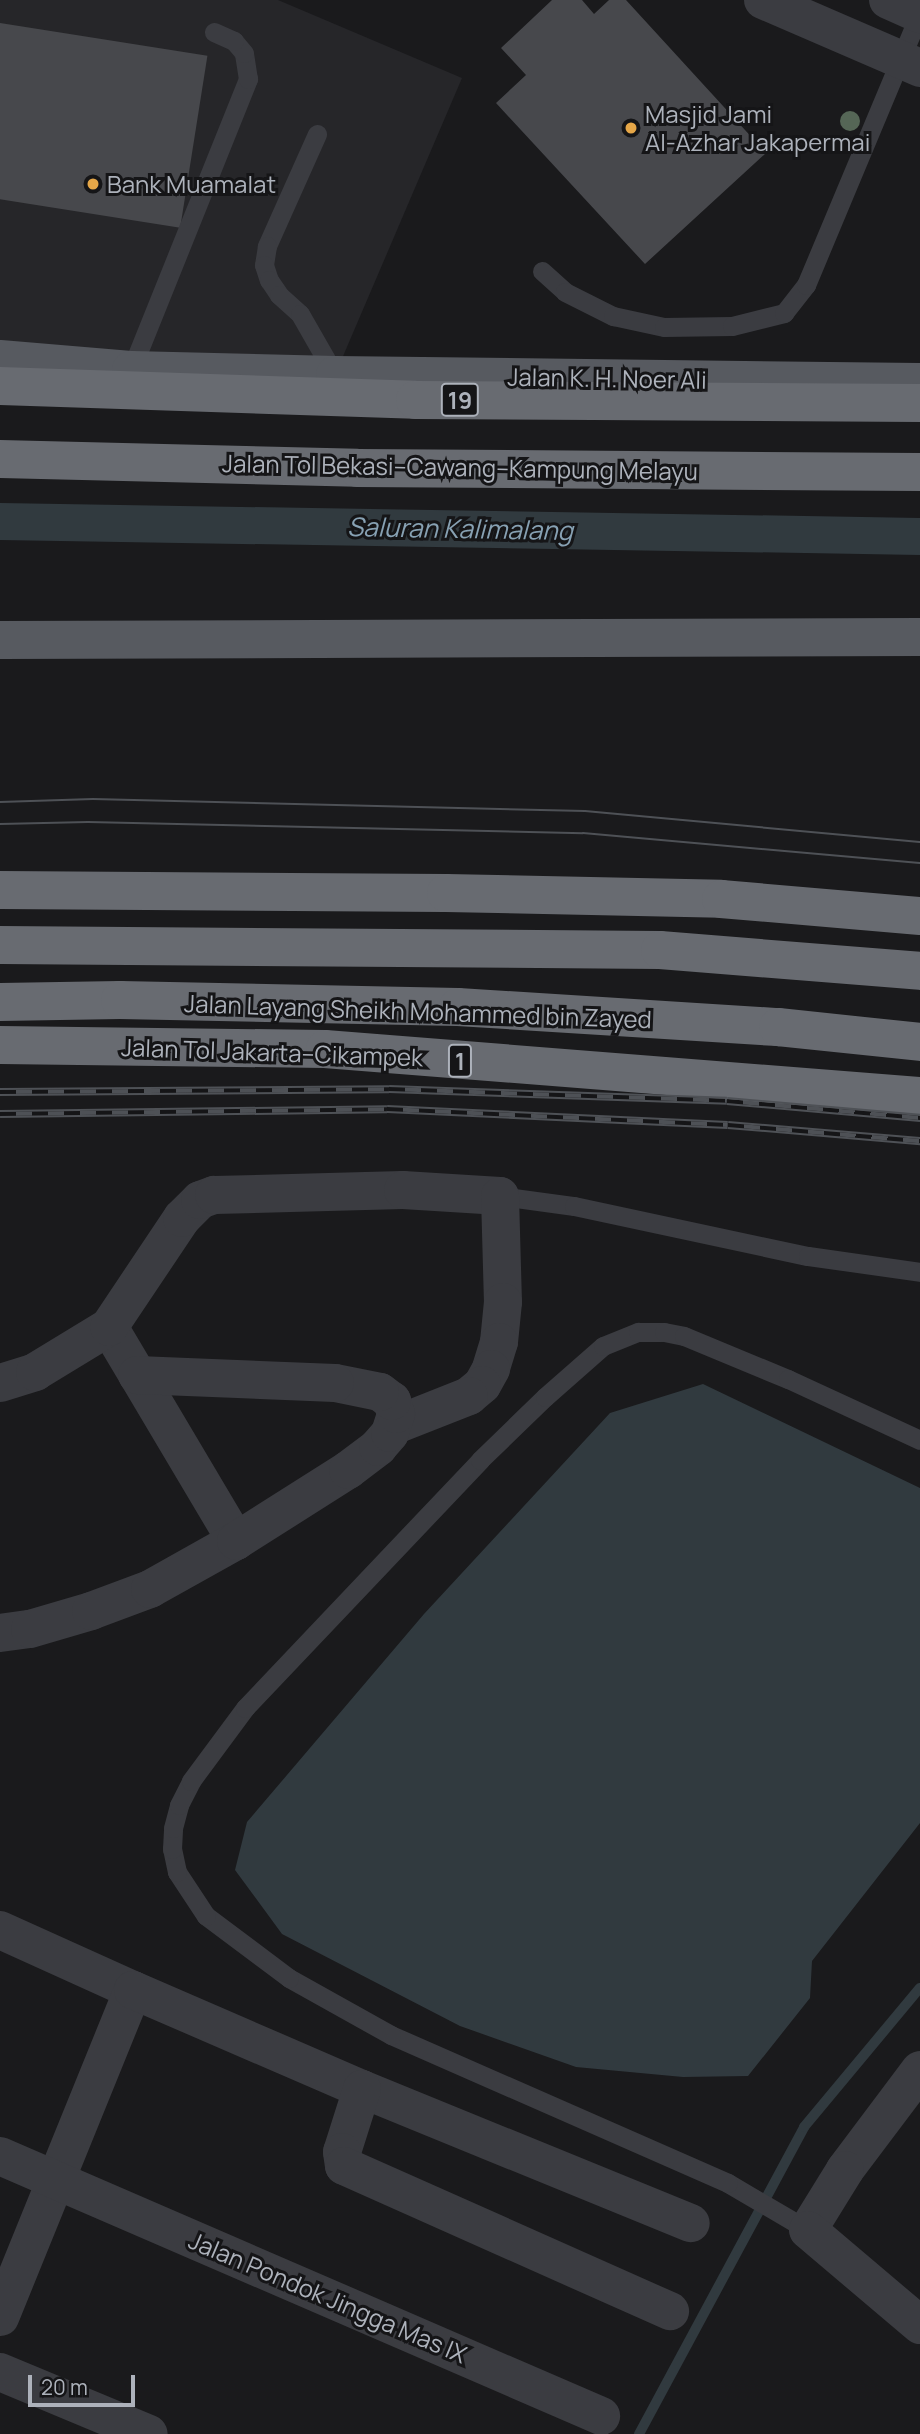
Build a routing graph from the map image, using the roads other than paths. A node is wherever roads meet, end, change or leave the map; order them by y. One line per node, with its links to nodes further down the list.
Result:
1 (763, 0): 5 (street)
2 (888, 0): 3 (street)
3 (920, 14): 5 (lane)
4 (214, 32): 9 (lane)
5 (910, 64): 7 (lane)
6 (317, 134): 10 (lane)
7 (542, 271)
8 (0, 359): 9 (main road, Jalan K. H. Noer Ali)
9 (131, 370): 10 (main road, Jalan K. H. Noer Ali)
10 (335, 375): 11 (main road, Jalan K. H. Noer Ali)
11 (920, 382)
12 (0, 386): 13 (highway, 19)
13 (920, 403)
14 (0, 459): 15 (highway, Jalan Tol Bekasi–Cawang–Kampung Melayu)
15 (920, 472)
16 (920, 637): 17 (main road)
17 (0, 640)
18 (0, 890): 19 (highway)
19 (920, 916)
20 (0, 945): 21 (highway)
21 (920, 971)
22 (0, 1002): 23 (highway, Jalan Layang Sheikh Mohammed bin Zayed / 1)
23 (920, 1042)
24 (0, 1045): 25 (highway, Jalan Tol Jakarta–Cikampek / 1)
25 (920, 1096)
26 (500, 1196): 27 (lane); 28 (street); 31 (street)
27 (920, 1272)
28 (109, 1327): 29 (street); 30 (street)
29 (137, 1375): 31 (street); 33 (street)
30 (0, 1383)
31 (393, 1426): 33 (street)
32 (920, 1440): 42 (lane)
33 (236, 1541): 34 (street)
34 (0, 1633)
35 (0, 1930): 36 (street)
36 (133, 1990): 38 (street); 40 (street)
37 (920, 2070): 42 (street)
38 (362, 2089): 41 (street); 43 (street)
39 (0, 2156): 40 (street, Jalan Pondok Jingga Mas IX)
40 (54, 2181): 44 (street); 47 (street, Jalan Pondok Jingga Mas IX)
41 (691, 2223)
42 (797, 2223): 45 (street)
43 (670, 2311)
44 (0, 2317)
45 (920, 2325)
46 (0, 2372): 48 (street)
47 (601, 2416)
48 (149, 2434)

